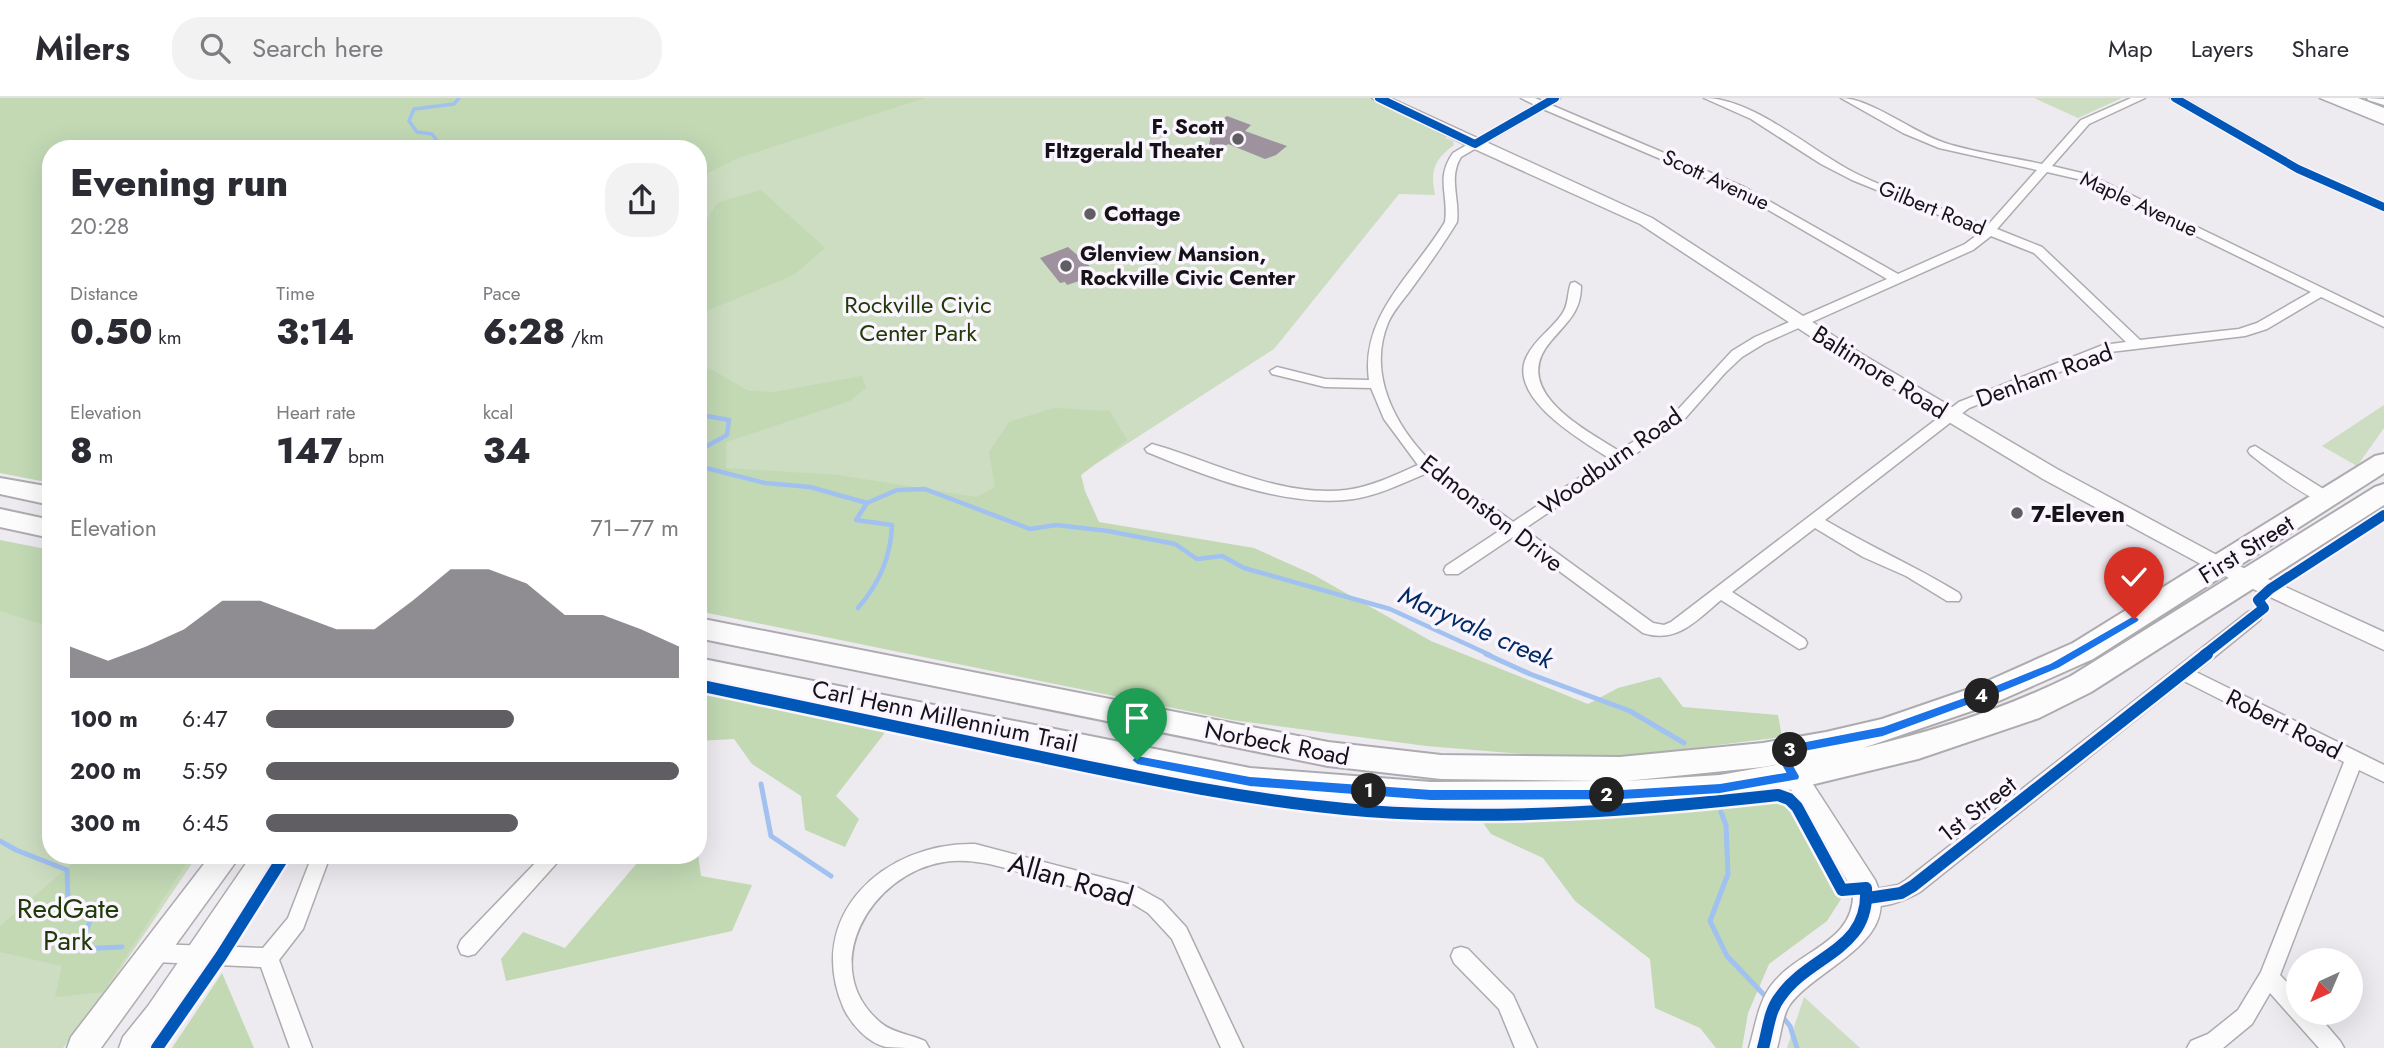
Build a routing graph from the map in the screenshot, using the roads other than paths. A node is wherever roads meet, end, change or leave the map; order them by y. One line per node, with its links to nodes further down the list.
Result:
1 (1380, 98): 16 (street, Baltimore Road)
2 (1526, 98): 12 (street, Scott Avenue)
3 (1555, 98): 12 (street, Edmonston Drive)
4 (1709, 98): 19 (street, Gilbert Road)
5 (1846, 98): 17 (street, Maple Avenue)
6 (2140, 98): 17 (street, Woodburn Road)
7 (2175, 98): 18 (street)
8 (2325, 98): 15 (street)
9 (2342, 98): 14 (main road)
10 (2360, 98): 13 (main road)
11 (2372, 98): 13 (street)
12 (1543, 105): 16 (street, Edmonston Drive); 20 (street, Scott Avenue)
13 (2384, 105)
14 (2384, 114)
15 (2384, 121)
16 (1475, 144): 23 (street, Baltimore Road); 27 (street, Edmonston Drive)
17 (2044, 168): 19 (street, Woodburn Road); 22 (street, Maple Avenue)
18 (2384, 207)
19 (1989, 231): 20 (street, Woodburn Road); 25 (street, Gilbert Road)
20 (1897, 279): 23 (street, Woodburn Road)
21 (1575, 286): 31 (street)
22 (2321, 292): 24 (street, Maple Avenue); 25 (street, Denham Road)
23 (1800, 322): 28 (street, Baltimore Road); 31 (street, Woodburn Road)
24 (2384, 323)
25 (2136, 344): 28 (street, Denham Road)
26 (1277, 371): 27 (street)
27 (1377, 384): 33 (street, Edmonston Drive)
28 (1952, 416): 39 (street, Denham Road); 42 (street, Baltimore Road)
29 (1152, 449): 33 (street)
30 (2255, 451): 37 (street)
31 (1621, 459): 41 (street, Woodburn Road)
32 (2384, 462): 37 (main road, First Street)
33 (1428, 467): 41 (street, Edmonston Drive)
34 (0, 486): 36 (main road)
35 (2384, 493): 44 (main road, First Street)
36 (42, 494)
37 (2328, 499): 42 (main road, First Street)
38 (0, 518): 40 (main road)
39 (1815, 521): 45 (street, Denham Road); 46 (street)
40 (42, 526)
41 (1511, 530): 43 (street, Woodburn Road); 49 (street, Edmonston Drive)
42 (2219, 565): 44 (street, Baltimore Road); 55 (main road, First Street)
43 (1452, 570)
44 (2248, 579): 50 (street, Baltimore Road); 55 (main road, First Street)
45 (1721, 593): 49 (street, Denham Road); 51 (street)
46 (1953, 597)
47 (2254, 616): 53 (street, 1st Street)
48 (707, 630): 55 (main road, Norbeck Road)
49 (1665, 631)
50 (2384, 642)
51 (1799, 643)
52 (707, 671): 55 (main road, Norbeck Road)
53 (2183, 673): 54 (street, Robert Road); 61 (street, 1st Street)
54 (2354, 759): 56 (street, Robert Road); 67 (street)
55 (1787, 764): 61 (street)
56 (2384, 774)
57 (220, 864): 63 (main road)
58 (261, 864): 64 (main road)
59 (318, 864): 66 (street)
60 (546, 864): 62 (street)
61 (1868, 898): 76 (street)
62 (468, 947)
63 (155, 953): 64 (street); 70 (main road)
64 (200, 955): 66 (street); 71 (main road)
65 (1461, 956): 75 (street)
66 (268, 958): 72 (street)
67 (2269, 977): 68 (street); 77 (street)
68 (2286, 996)
69 (2314, 1026): 78 (street)
70 (82, 1048)
71 (134, 1048)
72 (301, 1048)
73 (918, 1048): 74 (street, Allan Road)
74 (1232, 1048)
75 (1526, 1048)
76 (1763, 1048)
77 (2198, 1048)
78 (2333, 1048)

